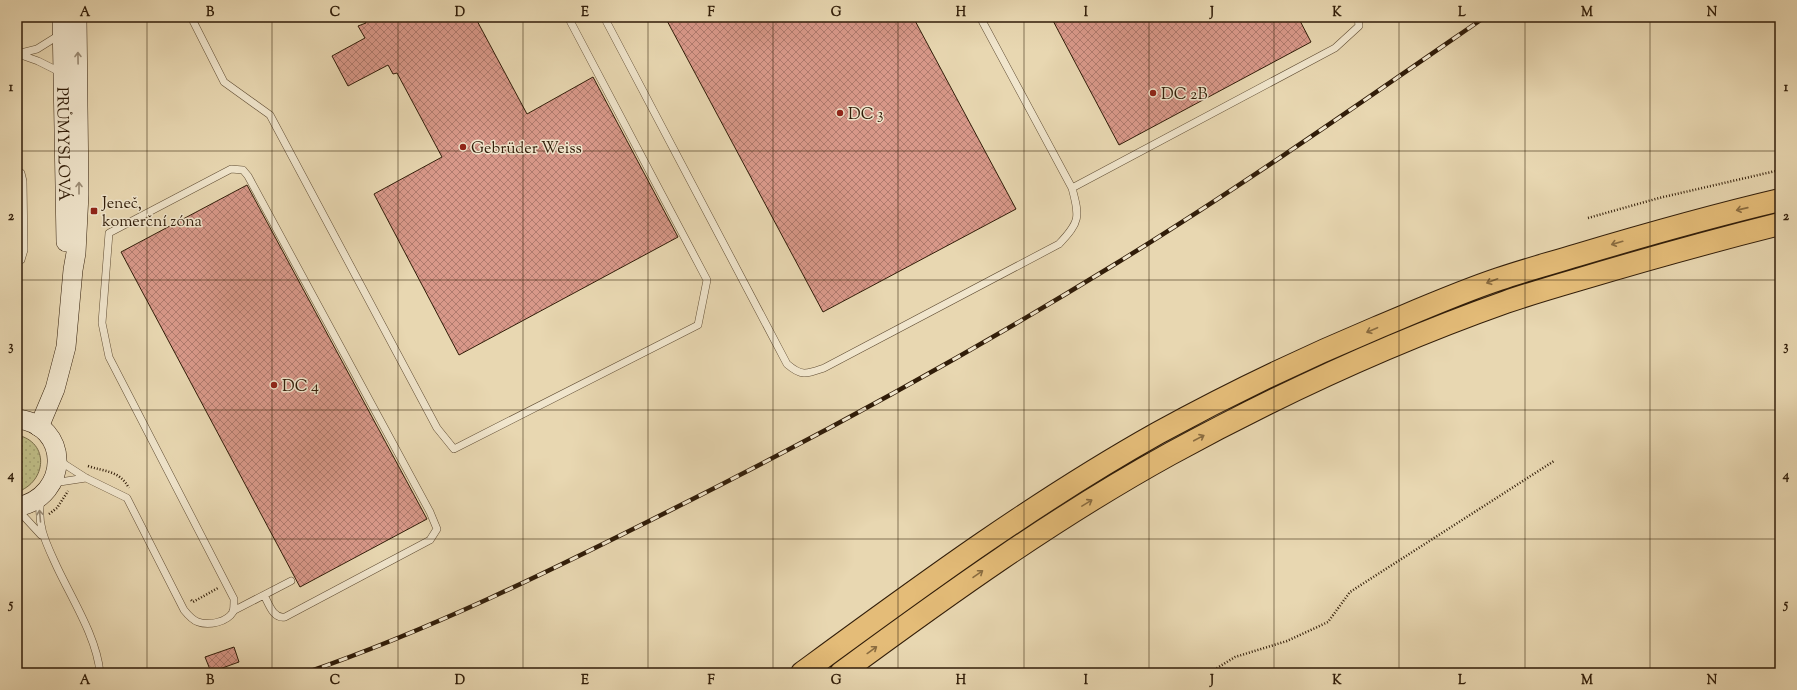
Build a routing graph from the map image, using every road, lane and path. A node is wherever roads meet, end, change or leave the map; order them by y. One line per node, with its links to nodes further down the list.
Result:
1 (77, 17): 17 (main road, PRŮMYSLOVÁ, one-way to 1)
2 (191, 17): 3 (lane)
3 (568, 17)
4 (604, 17): 12 (lane)
5 (980, 17): 12 (lane)
6 (1358, 17): 12 (lane)
7 (63, 25): 8 (lane); 9 (main road, PRŮMYSLOVÁ)
8 (19, 54): 9 (lane)
9 (63, 74): 17 (main road, PRŮMYSLOVÁ)
10 (17, 170): 16 (lane)
11 (1780, 170): 14 (path)
12 (1072, 188)
13 (1780, 200): 30 (highway, one-way to 30)
14 (1588, 218)
15 (1780, 224): 31 (highway, one-way to 15)
16 (17, 262)
17 (73, 270): 19 (main road, PRŮMYSLOVÁ)
18 (17, 419): 19 (main road)
19 (39, 427): 20 (main road)
20 (57, 460): 22 (lane); 23 (main road)
21 (1554, 461): 32 (path)
22 (86, 478): 23 (lane); 28 (lane)
23 (47, 490): 24 (main road); 25 (lane, one-way to 23)
24 (17, 507): 25 (lane)
25 (43, 536): 29 (lane)
26 (291, 581): 27 (lane)
27 (264, 595): 28 (lane); 28 (lane)
28 (233, 611)
29 (100, 673)
30 (802, 673)
31 (841, 673)
32 (1209, 673)

